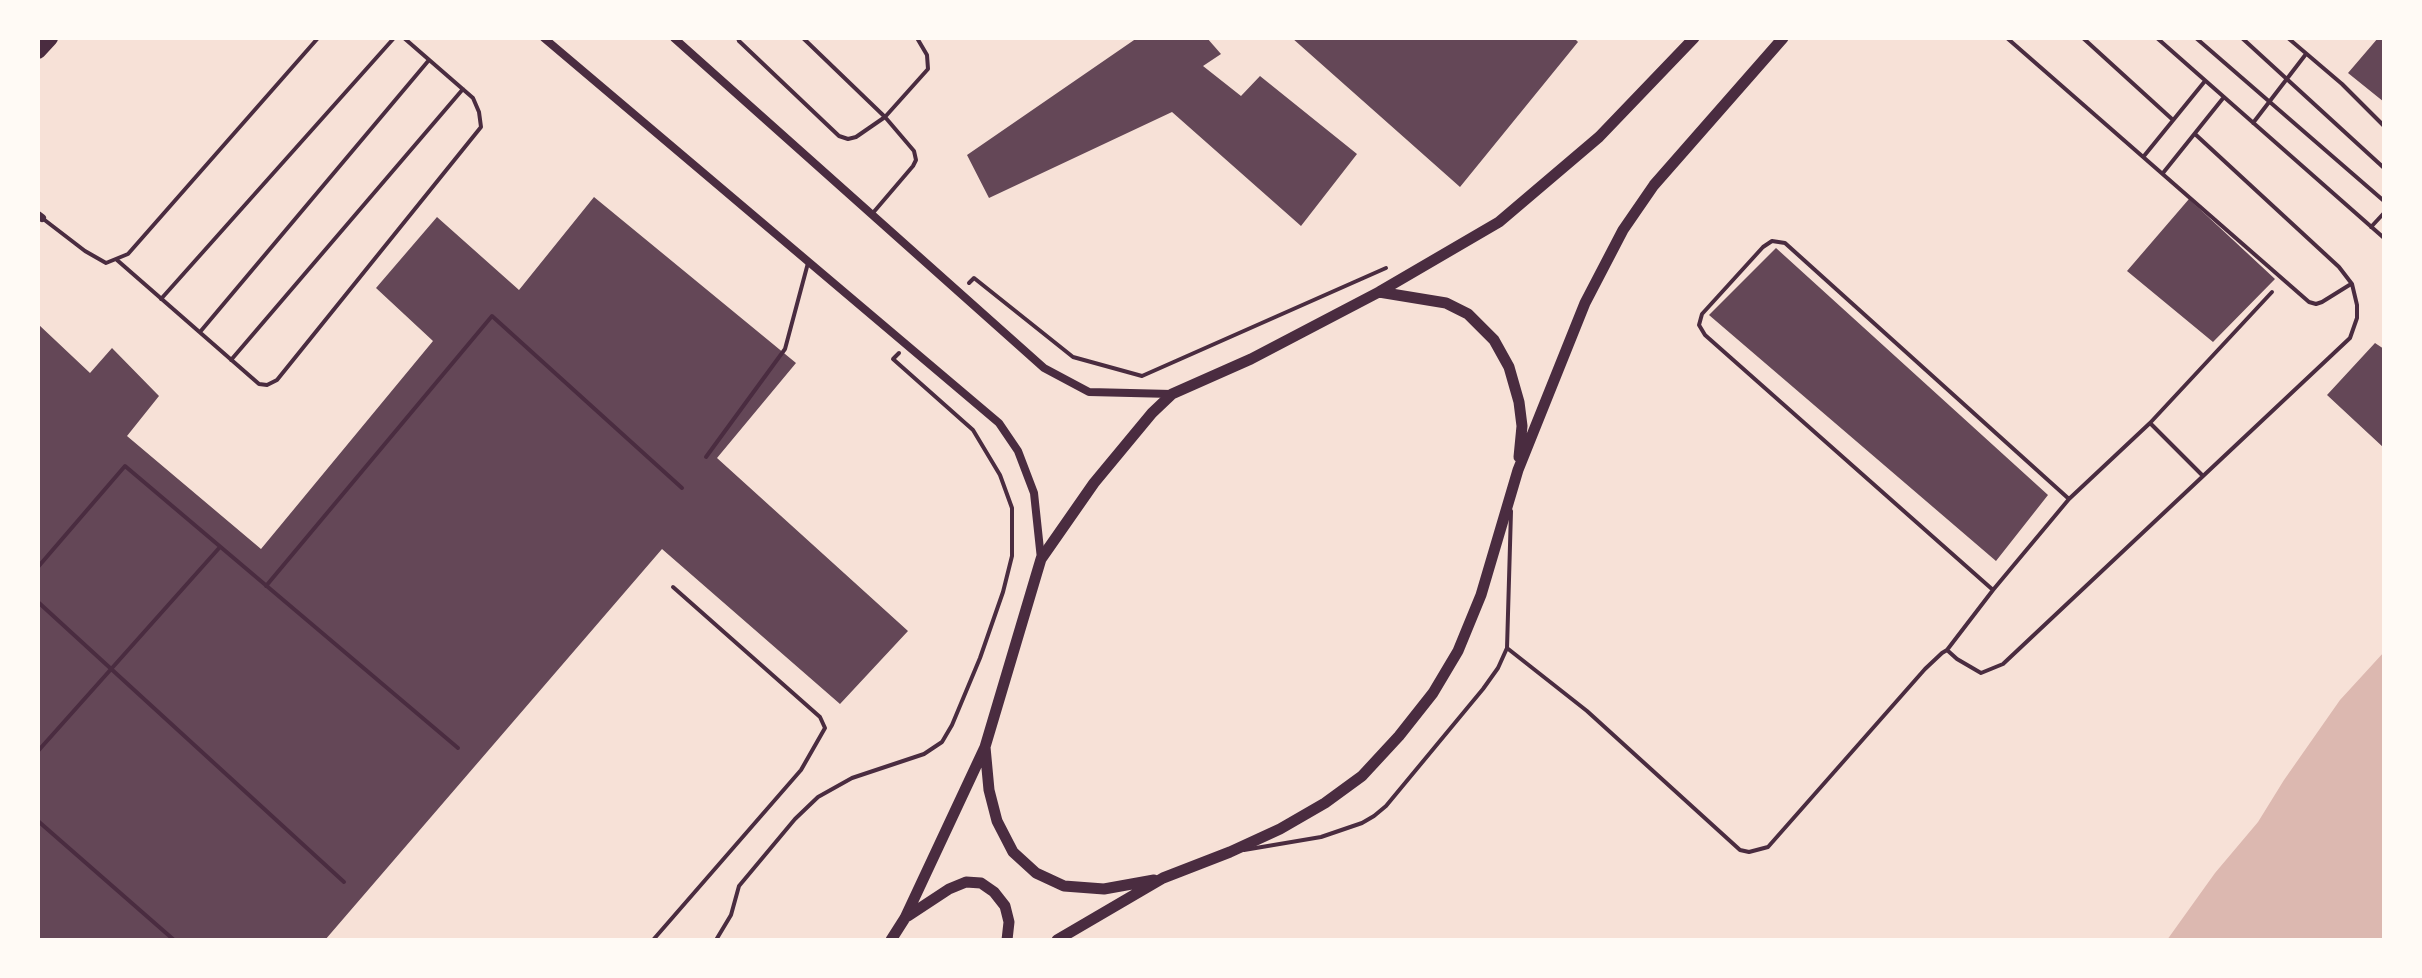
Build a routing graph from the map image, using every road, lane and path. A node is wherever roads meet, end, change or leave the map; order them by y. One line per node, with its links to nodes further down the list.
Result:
1 (50, 38): 18 (highway)
2 (318, 38): 40 (lane)
3 (394, 38): 47 (lane)
4 (404, 38): 20 (lane)
5 (544, 38): 42 (street)
6 (674, 38): 36 (street)
7 (738, 38): 26 (lane)
8 (803, 38): 26 (lane)
9 (917, 38): 26 (lane)
10 (1694, 38): 45 (street)
11 (1783, 38): 54 (street)
12 (2007, 38): 31 (lane)
13 (2083, 38): 27 (lane)
14 (2157, 38): 22 (lane)
15 (2196, 38): 25 (lane)
16 (2242, 38): 21 (lane)
17 (2288, 38): 19 (lane)
18 (38, 51)
19 (2306, 54): 21 (lane); 29 (lane)
20 (429, 60): 23 (lane); 48 (lane)
21 (2287, 77): 25 (lane); 32 (lane)
22 (2205, 81): 24 (lane); 27 (lane)
23 (463, 89): 50 (lane); 50 (lane)
24 (2224, 97): 28 (lane); 30 (lane)
25 (2269, 102): 28 (lane); 34 (lane)
26 (885, 117): 36 (lane)
27 (2173, 120): 31 (lane)
28 (2253, 123): 38 (lane)
29 (2384, 126)
30 (2195, 134): 33 (lane); 43 (lane)
31 (2144, 156): 33 (lane)
32 (2384, 168)
33 (2163, 173): 43 (lane)
34 (2384, 201)
35 (2384, 213): 38 (lane)
36 (872, 214): 44 (street)
37 (40, 217): 40 (lane)
38 (2371, 227): 39 (lane)
39 (2384, 238)
40 (117, 260): 47 (lane)
41 (1398, 262): 44 (path)
42 (808, 263): 49 (street); 53 (lane)
43 (2352, 284): 55 (lane)
44 (960, 292): 51 (street)
45 (1379, 292): 51 (street); 54 (street)
46 (2272, 292): 52 (lane)
47 (161, 299): 48 (lane)
48 (200, 332): 50 (lane)
49 (906, 345): 60 (street); 79 (path)
50 (231, 360)
51 (1172, 394): 60 (street)
52 (2150, 423): 55 (lane); 58 (lane)
53 (706, 457)
54 (1518, 470): 57 (street)
55 (2203, 476): 67 (lane)
56 (682, 488): 62 (path)
57 (1511, 493): 66 (lane); 73 (street)
58 (2069, 499): 64 (lane); 64 (lane)
59 (221, 547): 61 (path); 62 (path); 68 (path)
60 (1041, 559): 69 (street)
61 (38, 567)
62 (266, 586): 70 (path)
63 (673, 587): 78 (lane)
64 (1993, 590): 67 (lane)
65 (38, 602): 68 (path)
66 (1507, 648): 67 (lane); 73 (lane)
67 (1947, 650)
68 (111, 670): 71 (path); 75 (path)
69 (985, 747): 74 (street); 76 (street)
70 (458, 748)
71 (38, 751)
72 (38, 821): 77 (path)
73 (1230, 852): 74 (street)
74 (1163, 878): 82 (street)
75 (344, 882)
76 (905, 918): 80 (street); 81 (street)
77 (174, 940)
78 (653, 940)
79 (716, 940)
80 (891, 940)
81 (1007, 940)
82 (1057, 940)

